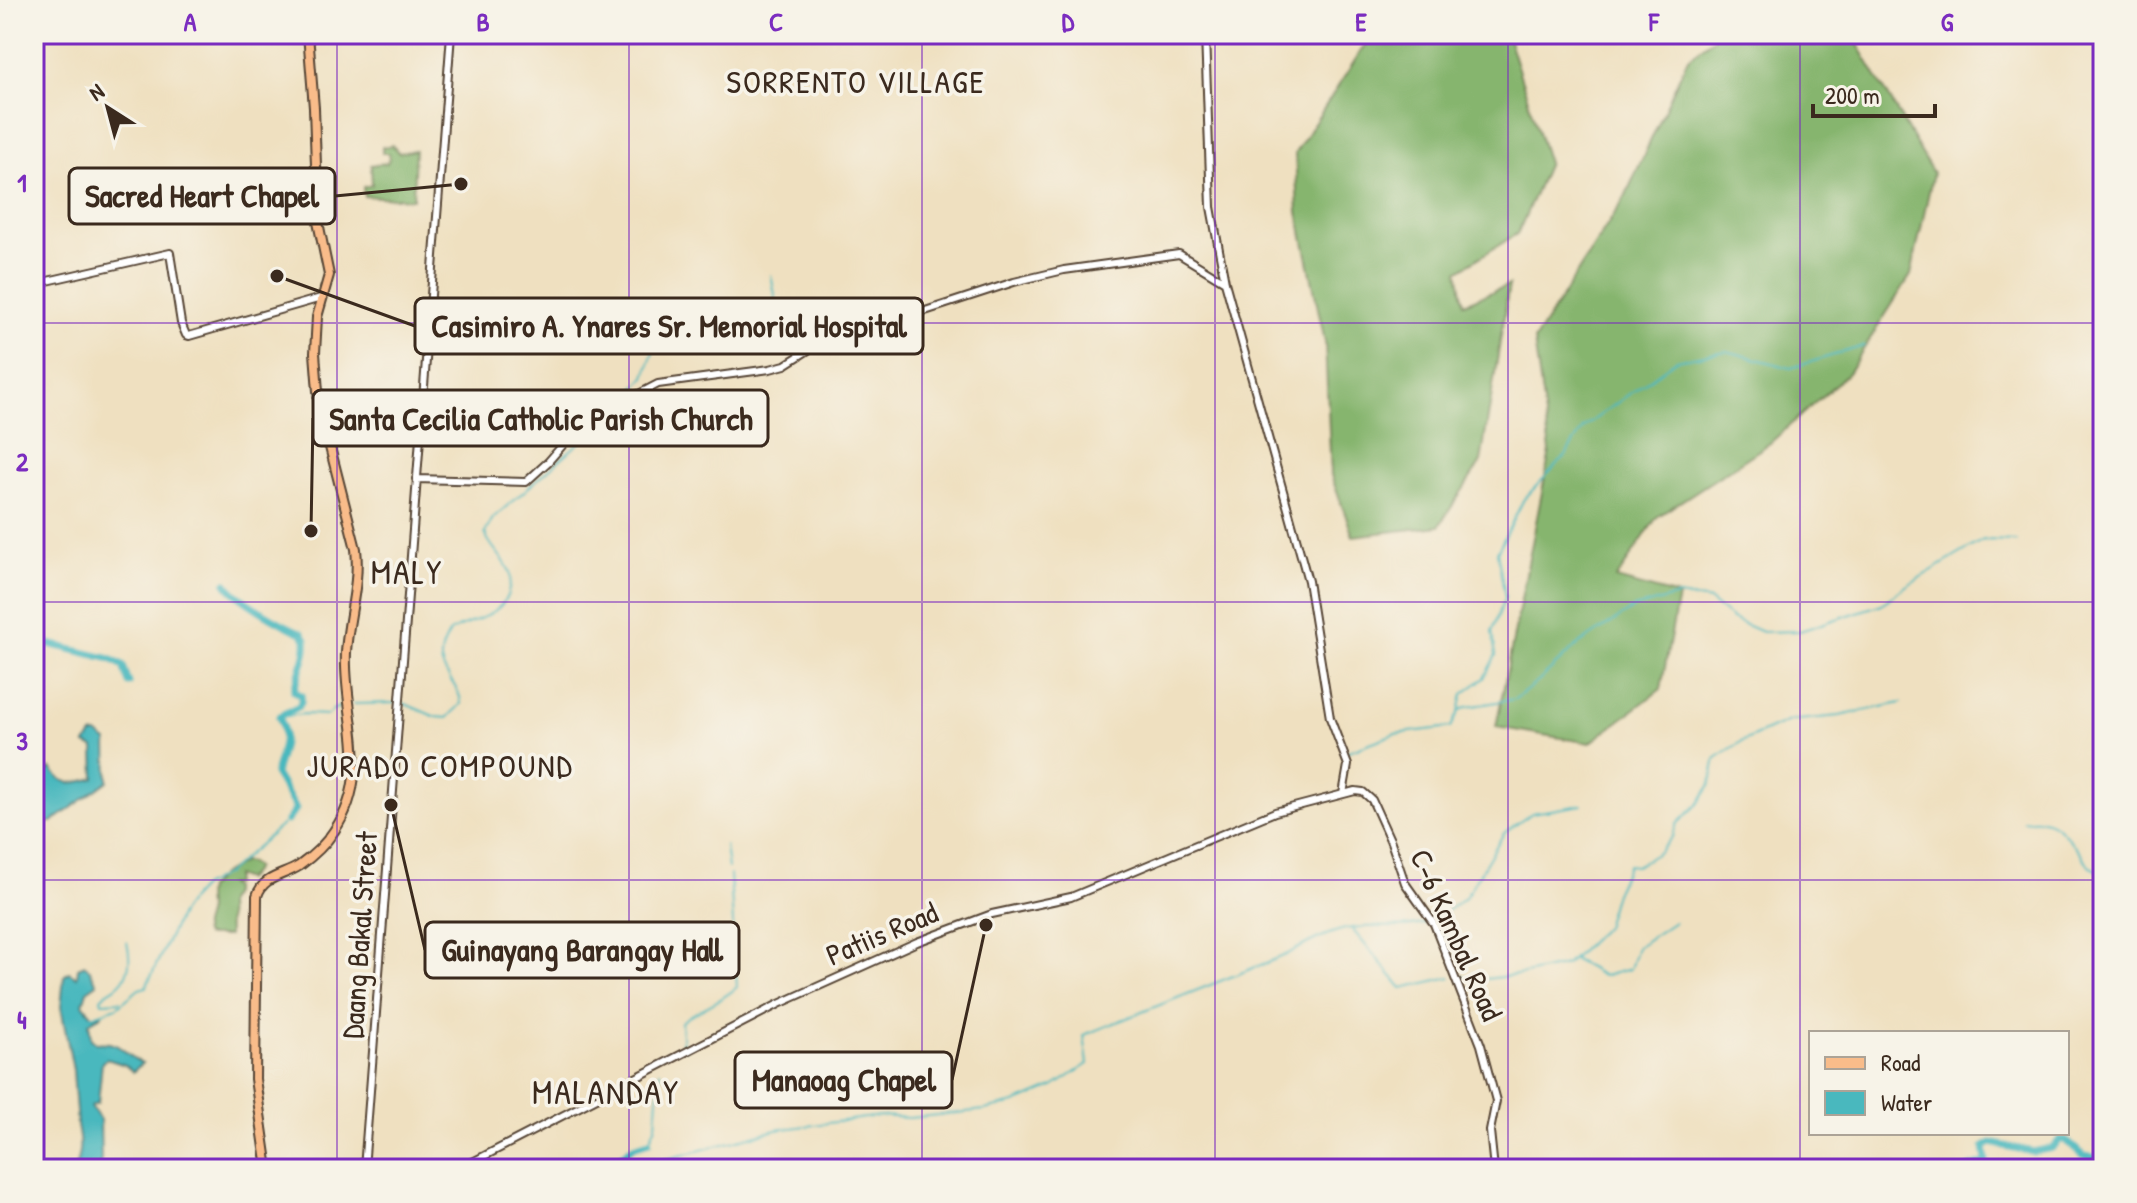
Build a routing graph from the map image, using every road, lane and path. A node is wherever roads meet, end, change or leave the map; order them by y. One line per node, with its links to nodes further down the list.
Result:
1 (308, 34): 6 (main road)
2 (451, 34): 7 (street, Daang Bakal Street)
3 (1205, 34): 4 (street)
4 (1225, 282): 7 (street); 8 (street)
5 (34, 284): 6 (street)
6 (321, 298): 9 (main road)
7 (416, 479): 10 (street, Daang Bakal Street)
8 (1343, 794): 11 (street, Patiis Road); 12 (street, C-6 Kambal Road)
9 (268, 1169)
10 (364, 1169)
11 (459, 1169)
12 (1494, 1169)

